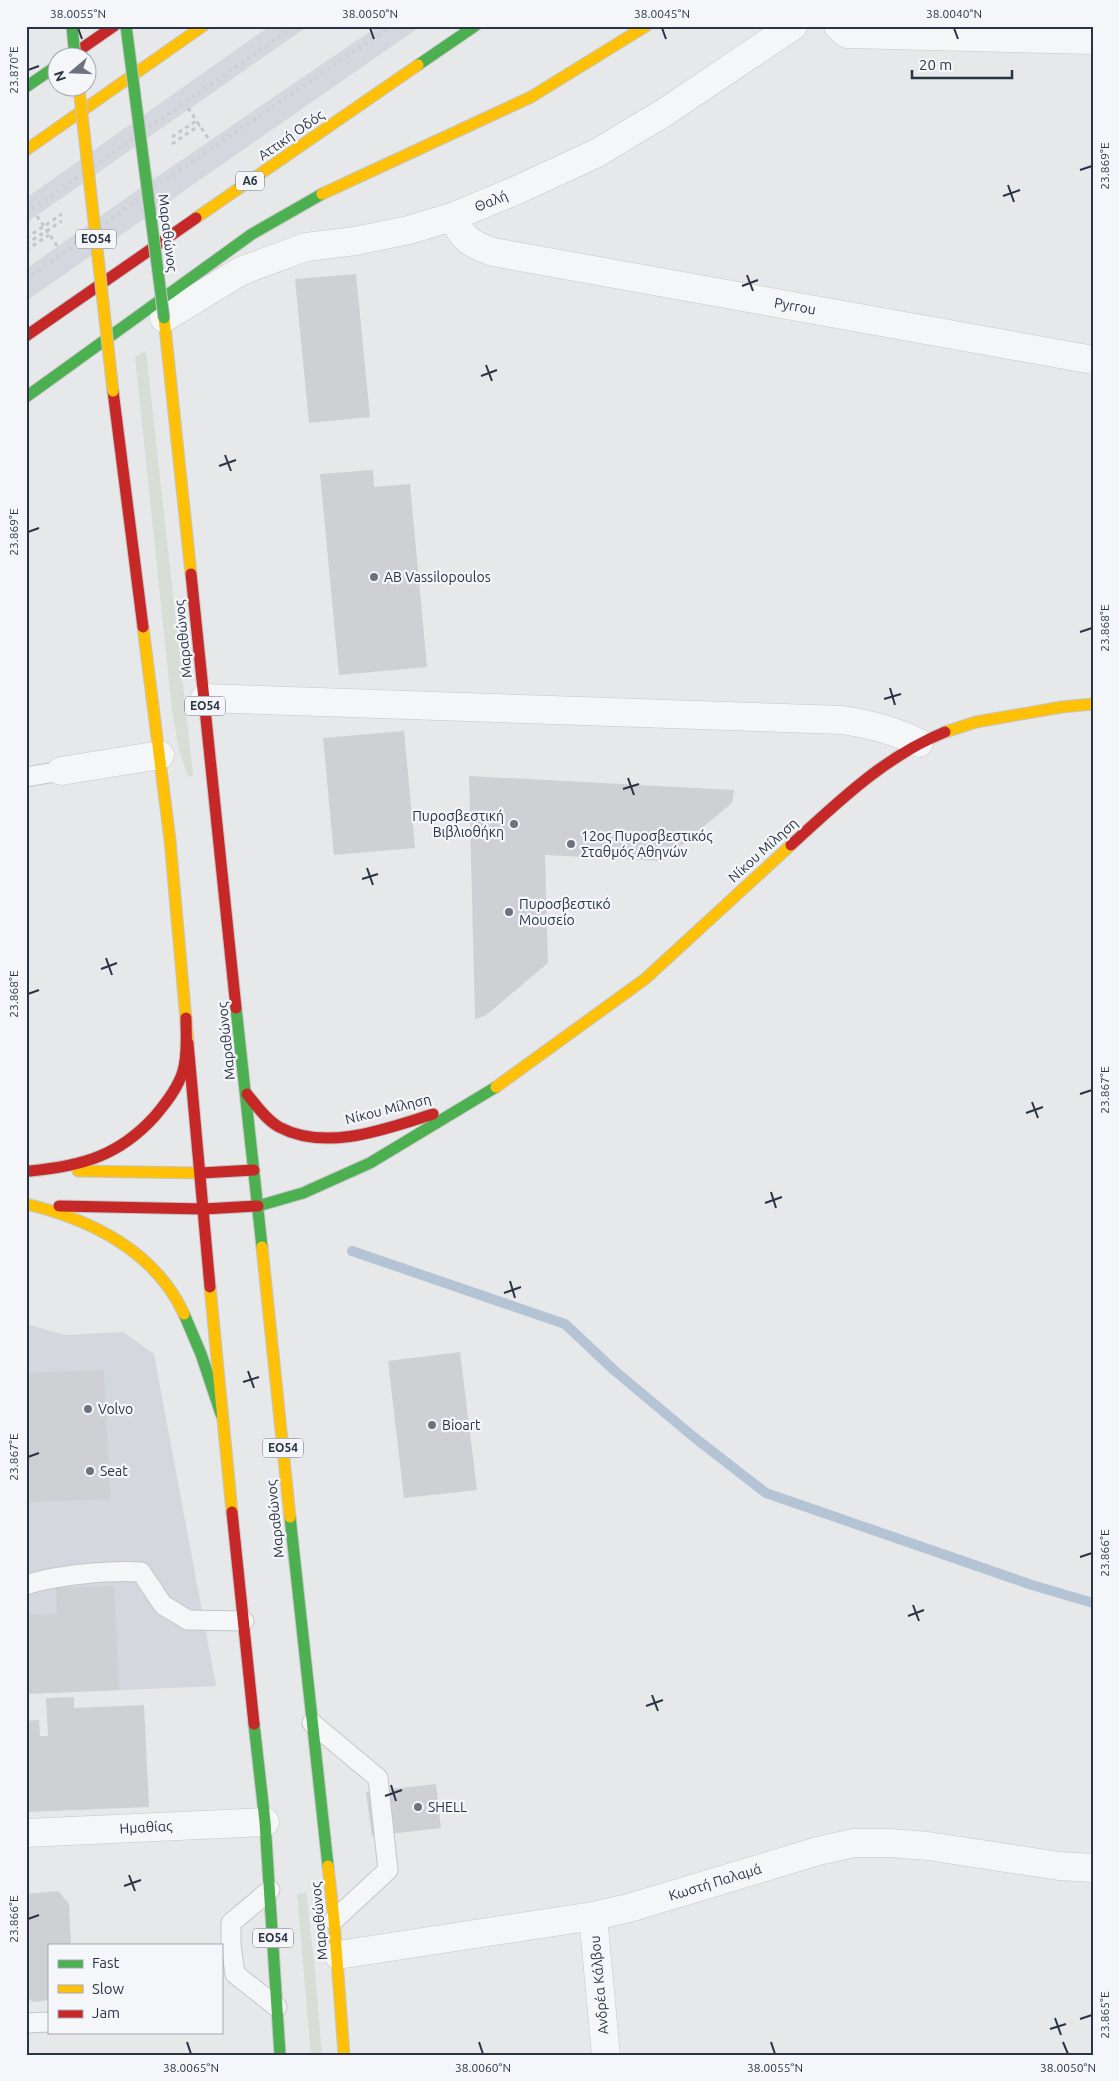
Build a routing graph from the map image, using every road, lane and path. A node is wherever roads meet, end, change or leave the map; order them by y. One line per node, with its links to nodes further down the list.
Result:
1 (72, 26): 10 (main road, bridge)
2 (114, 26): 11 (main road)
3 (126, 26): 27 (main road, Μαραθώνος / ΕΟ54, bridge)
4 (203, 26): 17 (main road)
5 (475, 26): 28 (main road, Αττική Οδός / Α6)
6 (646, 26): 30 (main road)
7 (793, 26): 20 (street, Θαλή)
8 (838, 26): 9 (street)
9 (1093, 40)
10 (74, 48)
11 (82, 48)
12 (48, 72): 13 (main road)
13 (26, 86)
14 (79, 98): 18 (main road, ΕΟ54, bridge)
15 (188, 108): 16 (path)
16 (210, 141)
17 (26, 150)
18 (91, 200): 22 (path); 34 (main road, ΕΟ54, bridge)
19 (37, 216): 21 (path)
20 (452, 217): 27 (street, Θαλή); 29 (street, Pyrrou)
21 (43, 226): 22 (path); 23 (path)
22 (48, 233): 24 (path); 25 (path); 26 (path)
23 (26, 238)
24 (26, 244)
25 (58, 247)
26 (26, 250)
27 (164, 318): 31 (main road, Μαραθώνος / ΕΟ54)
28 (26, 336)
29 (1093, 360)
30 (26, 397)
31 (205, 698): 33 (street); 39 (main road, Μαραθώνος / ΕΟ54)
32 (1093, 704): 33 (main road, Νίκου Μίληση)
33 (918, 744): 38 (main road, Νίκου Μίληση)
34 (160, 755): 35 (street); 37 (main road, ΕΟ54)
35 (61, 771): 36 (lane)
36 (26, 777)
37 (186, 1018): 41 (main road); 42 (main road, ΕΟ54)
38 (488, 1092): 39 (main road, Νίκου Μίληση); 44 (main road, Νίκου Μίληση)
39 (247, 1094): 40 (main road, Μαραθώνος / ΕΟ54)
40 (254, 1170): 42 (main road); 44 (main road, Μαραθώνος / ΕΟ54)
41 (28, 1171): 42 (main road)
42 (201, 1173): 45 (main road, ΕΟ54)
43 (31, 1205): 45 (main road, Νίκου Μίληση); 46 (main road)
44 (258, 1206): 45 (main road, Νίκου Μίληση); 49 (main road, Μαραθώνος / ΕΟ54)
45 (204, 1210): 46 (main road, ΕΟ54)
46 (221, 1414): 48 (main road, ΕΟ54)
47 (26, 1585): 48 (lane)
48 (244, 1621): 50 (main road, ΕΟ54)
49 (312, 1722): 55 (main road, Μαραθώνος / ΕΟ54); 55 (lane)
50 (265, 1822): 51 (street, Ημαθίας); 53 (main road, ΕΟ54)
51 (26, 1833)
52 (1093, 1868): 54 (street, Κωστή Παλαμά)
53 (270, 1890): 56 (lane); 58 (main road, ΕΟ54)
54 (593, 1916): 57 (street, Κωστή Παλαμά); 63 (street, Ανδρέα Κάλβου)
55 (334, 1920): 57 (main road, Μαραθώνος / ΕΟ54)
56 (226, 1945): 58 (lane)
57 (338, 1955): 62 (main road, Μαραθώνος / ΕΟ54)
58 (277, 2007): 61 (main road, ΕΟ54)
59 (48, 2022): 60 (lane)
60 (26, 2023)
61 (280, 2055)
62 (344, 2055)
63 (606, 2055)

